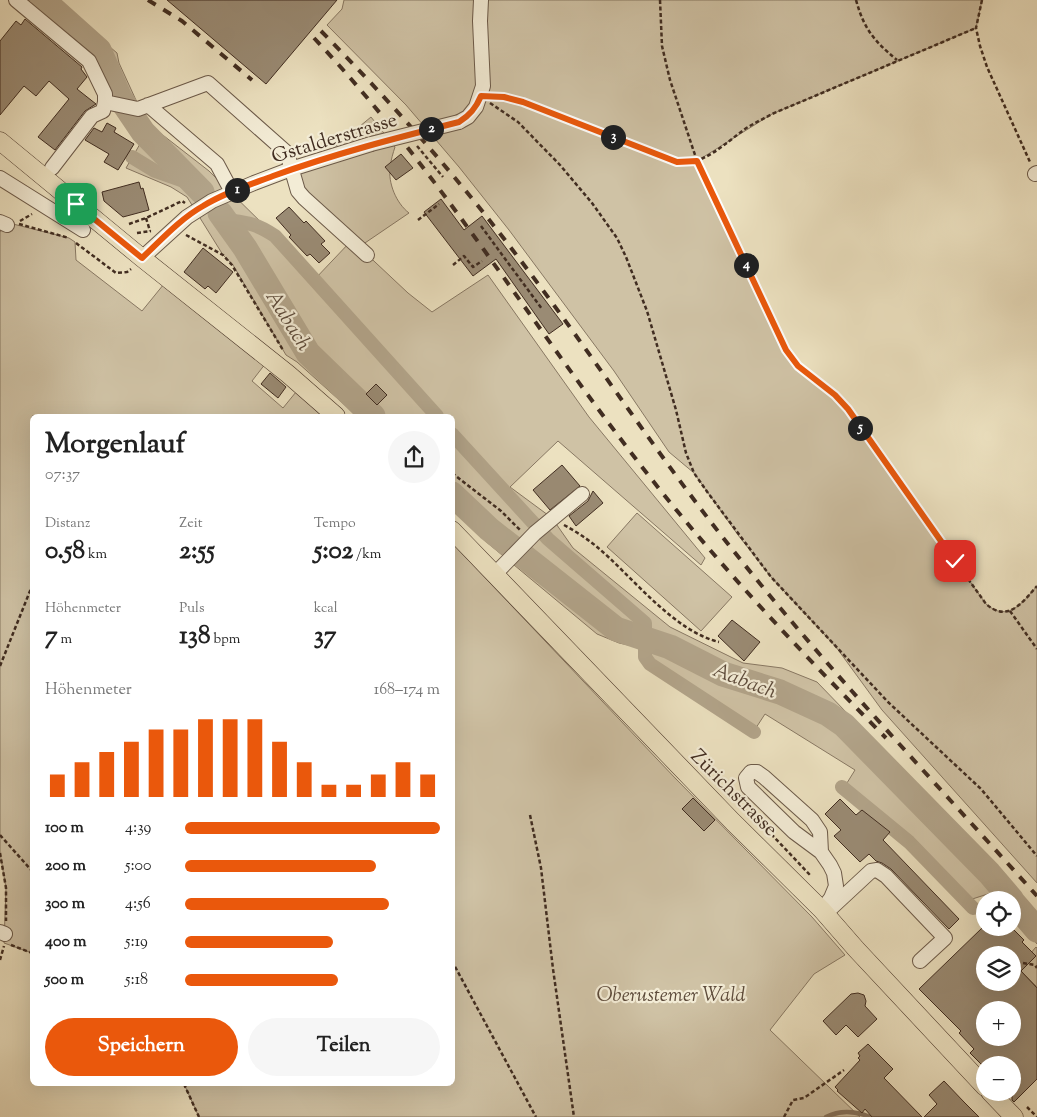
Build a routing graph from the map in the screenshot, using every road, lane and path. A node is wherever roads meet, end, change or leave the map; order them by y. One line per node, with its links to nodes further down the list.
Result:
1 (16, 0): 9 (street)
2 (481, 0): 8 (street, Gstalderstrasse)
3 (660, 0): 13 (path)
4 (856, 0): 7 (path)
5 (982, 0): 6 (path)
6 (976, 28): 7 (path); 16 (path)
7 (897, 60): 13 (path)
8 (481, 96): 11 (street, Gstalderstrasse, bridge); 13 (path); 56 (path)
9 (109, 103): 10 (street); 14 (street)
10 (143, 107): 15 (street); 19 (street)
11 (408, 135): 15 (street, Gstalderstrasse, bridge); 17 (path)
12 (0, 141): 35 (main road)
13 (697, 161): 48 (path)
14 (52, 168)
15 (291, 169): 19 (street, Gstalderstrasse); 34 (street)
16 (1036, 174)
17 (442, 177)
18 (0, 178): 28 (street)
19 (232, 192): 35 (street, Gstalderstrasse)
20 (186, 204): 22 (path)
21 (440, 204): 23 (path)
22 (146, 218): 25 (path); 30 (path)
23 (418, 220)
24 (8, 224): 35 (path)
25 (129, 224)
26 (481, 226): 38 (path)
27 (155, 228): 30 (path)
28 (83, 230)
29 (131, 230): 30 (path)
30 (150, 232)
31 (186, 234): 33 (path)
32 (218, 245): 33 (path)
33 (213, 250): 39 (path)
34 (367, 255)
35 (142, 258): 40 (main road)
36 (482, 261): 37 (path)
37 (453, 265)
38 (542, 309)
39 (286, 355)
40 (334, 414)
41 (455, 475): 44 (path)
42 (582, 494): 44 (street)
43 (455, 533): 45 (main road, Zürichstrasse)
44 (536, 533): 45 (street); 49 (path)
45 (494, 575): 58 (main road, Zürichstrasse)
46 (1037, 586): 48 (path)
47 (30, 591): 51 (path)
48 (1010, 611): 50 (path)
49 (719, 642)
50 (1037, 649)
51 (0, 666)
52 (530, 815): 73 (path)
53 (0, 835): 57 (path)
54 (821, 852): 54 (street); 58 (street)
55 (0, 853): 59 (path)
56 (1037, 856)
57 (30, 870)
58 (824, 912): 62 (street); 67 (main road, Zürichstrasse)
59 (3, 936): 60 (path); 61 (path)
60 (30, 952)
61 (0, 960)
62 (920, 962)
63 (1023, 963): 65 (path)
64 (455, 966): 72 (path)
65 (1037, 968)
66 (844, 1070): 74 (path)
67 (976, 1077)
68 (185, 1086): 71 (path)
69 (1004, 1101): 70 (main road)
70 (1020, 1112): 75 (path)
71 (199, 1117)
72 (536, 1117)
73 (574, 1117)
74 (784, 1117)
75 (1037, 1117)

